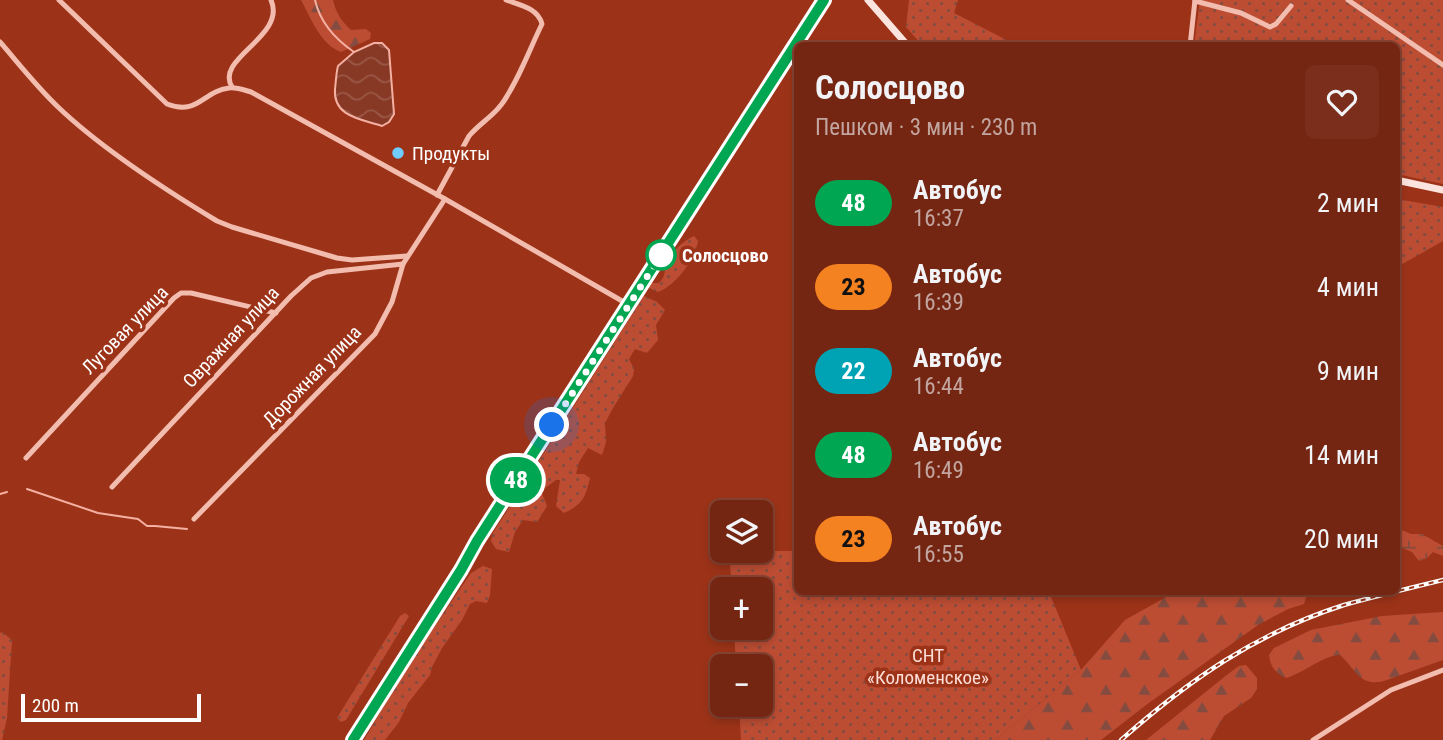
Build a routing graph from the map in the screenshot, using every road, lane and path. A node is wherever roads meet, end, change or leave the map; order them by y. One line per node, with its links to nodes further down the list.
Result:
1 (59, 0): 15 (street)
2 (271, 0): 15 (street)
3 (506, 0): 18 (street)
4 (824, 0): 10 (main road)
5 (867, 0): 11 (main road)
6 (1195, 0): 8 (street); 12 (street)
7 (1348, 0): 14 (street)
8 (1291, 6)
9 (0, 42): 20 (street)
10 (797, 42)
11 (904, 42)
12 (1190, 42)
13 (794, 47): 22 (main road)
14 (1443, 65)
15 (232, 87): 18 (street)
16 (1400, 181): 17 (main road)
17 (1443, 190)
18 (437, 195): 19 (street)
19 (445, 199): 20 (street, Дорожная улица); 22 (street)
20 (407, 256): 21 (street, Дорожная улица)
21 (403, 264): 23 (street, Овражная улица); 26 (street, Дорожная улица)
22 (629, 305): 28 (main road)
23 (276, 313): 24 (street, Луговая улица); 25 (street, Овражная улица)
24 (26, 458)
25 (112, 487)
26 (194, 519)
27 (1443, 670): 29 (street)
28 (353, 740)
29 (1312, 740)

